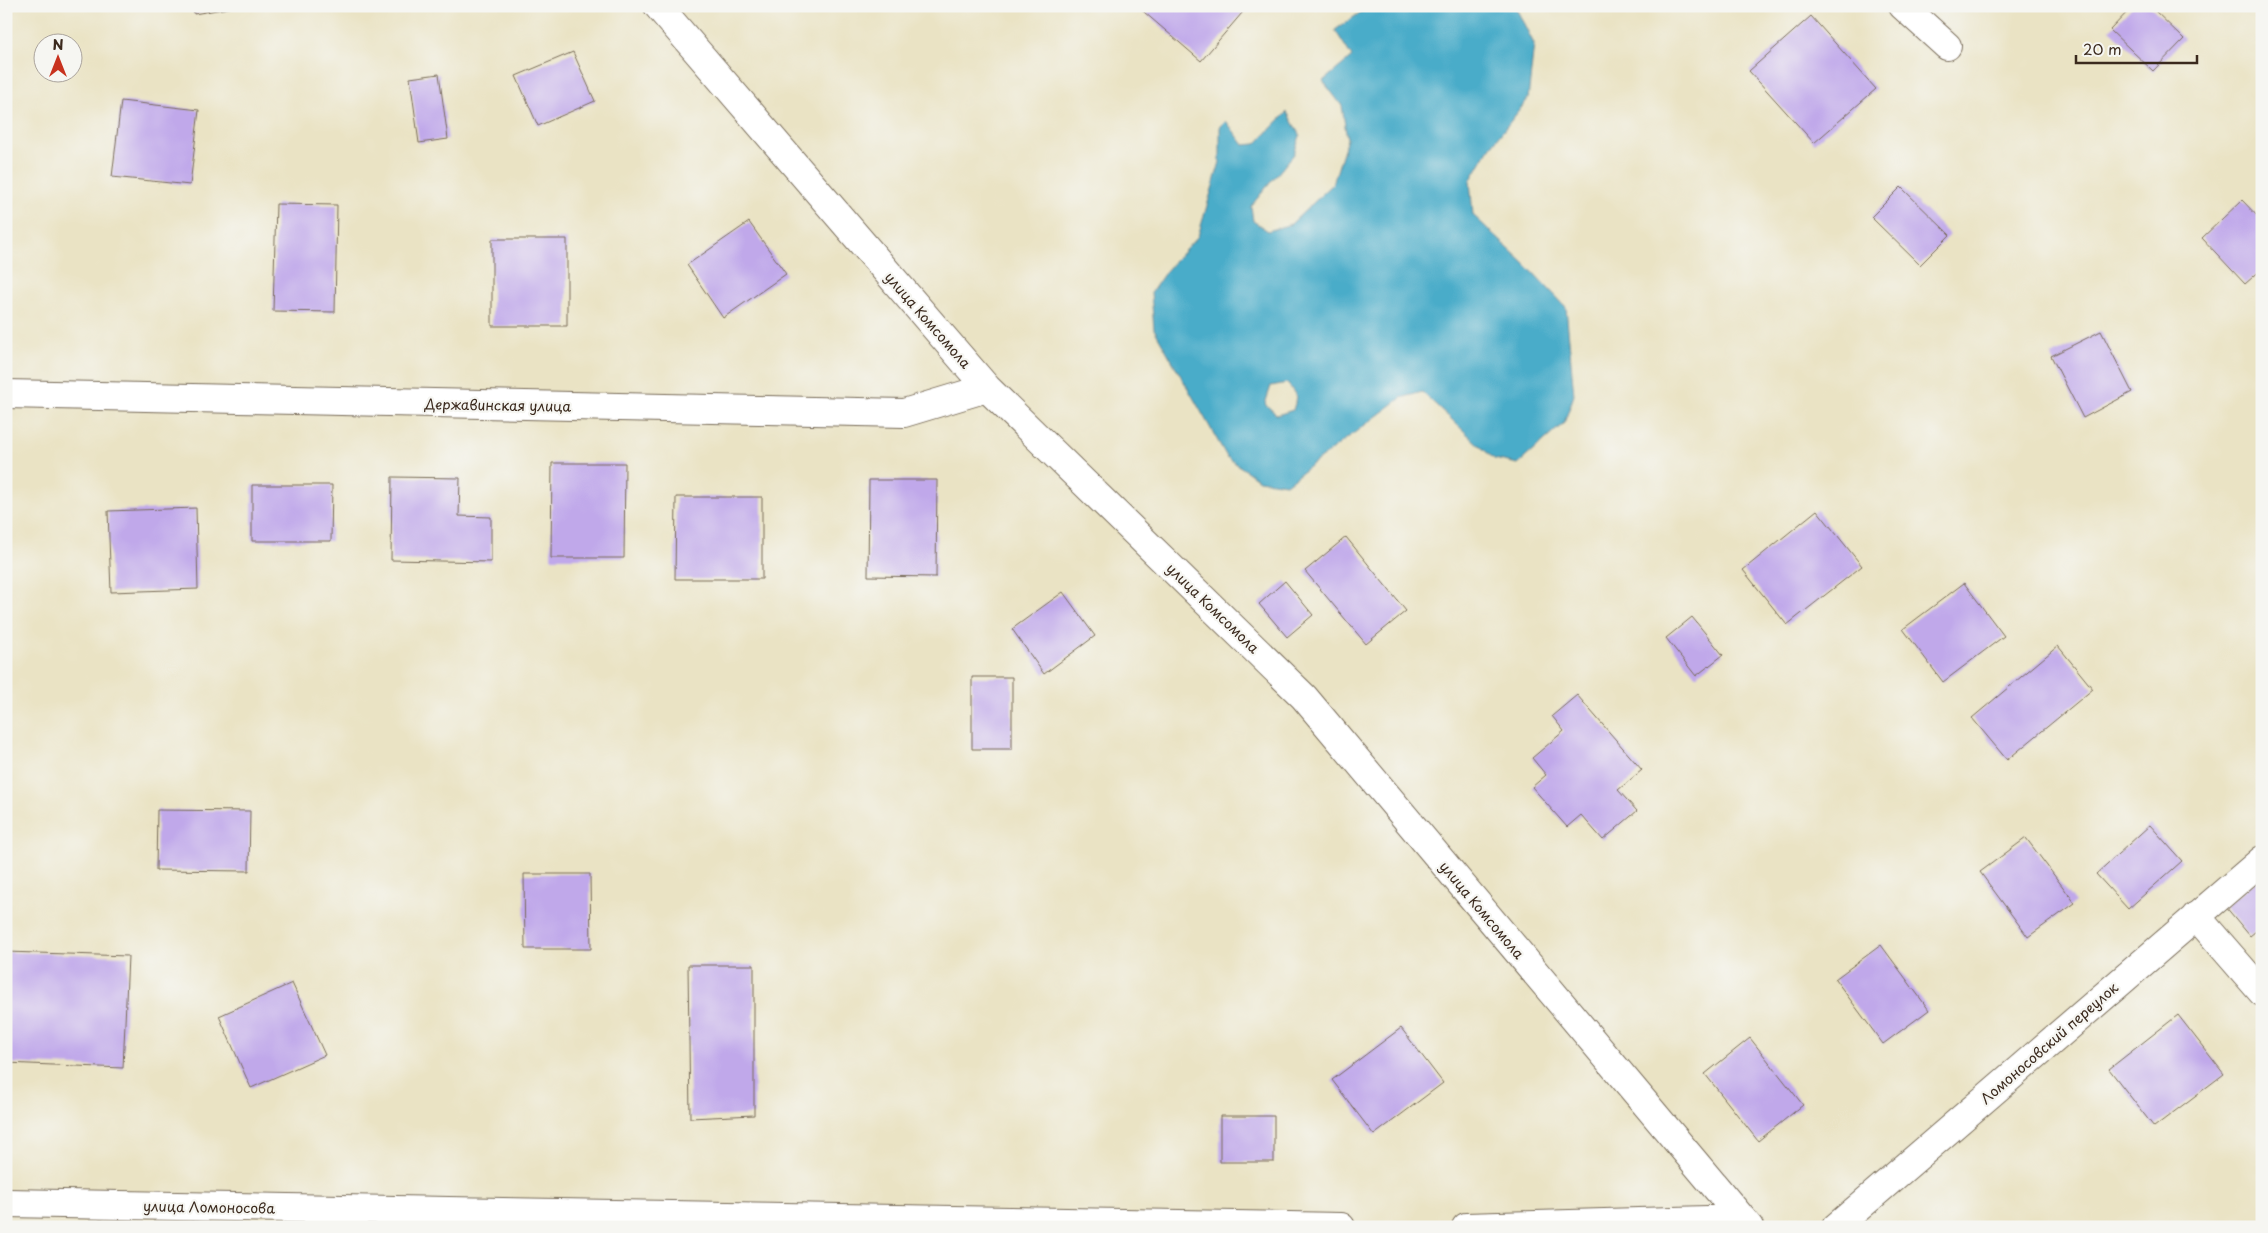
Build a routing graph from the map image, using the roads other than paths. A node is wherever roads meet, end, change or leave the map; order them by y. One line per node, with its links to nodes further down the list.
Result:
1 (658, 6): 4 (street, улица Комсомола)
2 (1904, 6): 3 (street)
3 (1947, 46)
4 (987, 388): 5 (street, Державинская улица); 10 (street, улица Комсомола)
5 (6, 394)
6 (2262, 860): 7 (street, Ломоносовский переулок)
7 (2196, 916): 8 (street); 13 (street, Ломоносовский переулок)
8 (2262, 992)
9 (6, 1203): 11 (street, улица Ломоносова)
10 (1746, 1223): 12 (street)
11 (1341, 1227)
12 (1466, 1227)
13 (1836, 1227)

